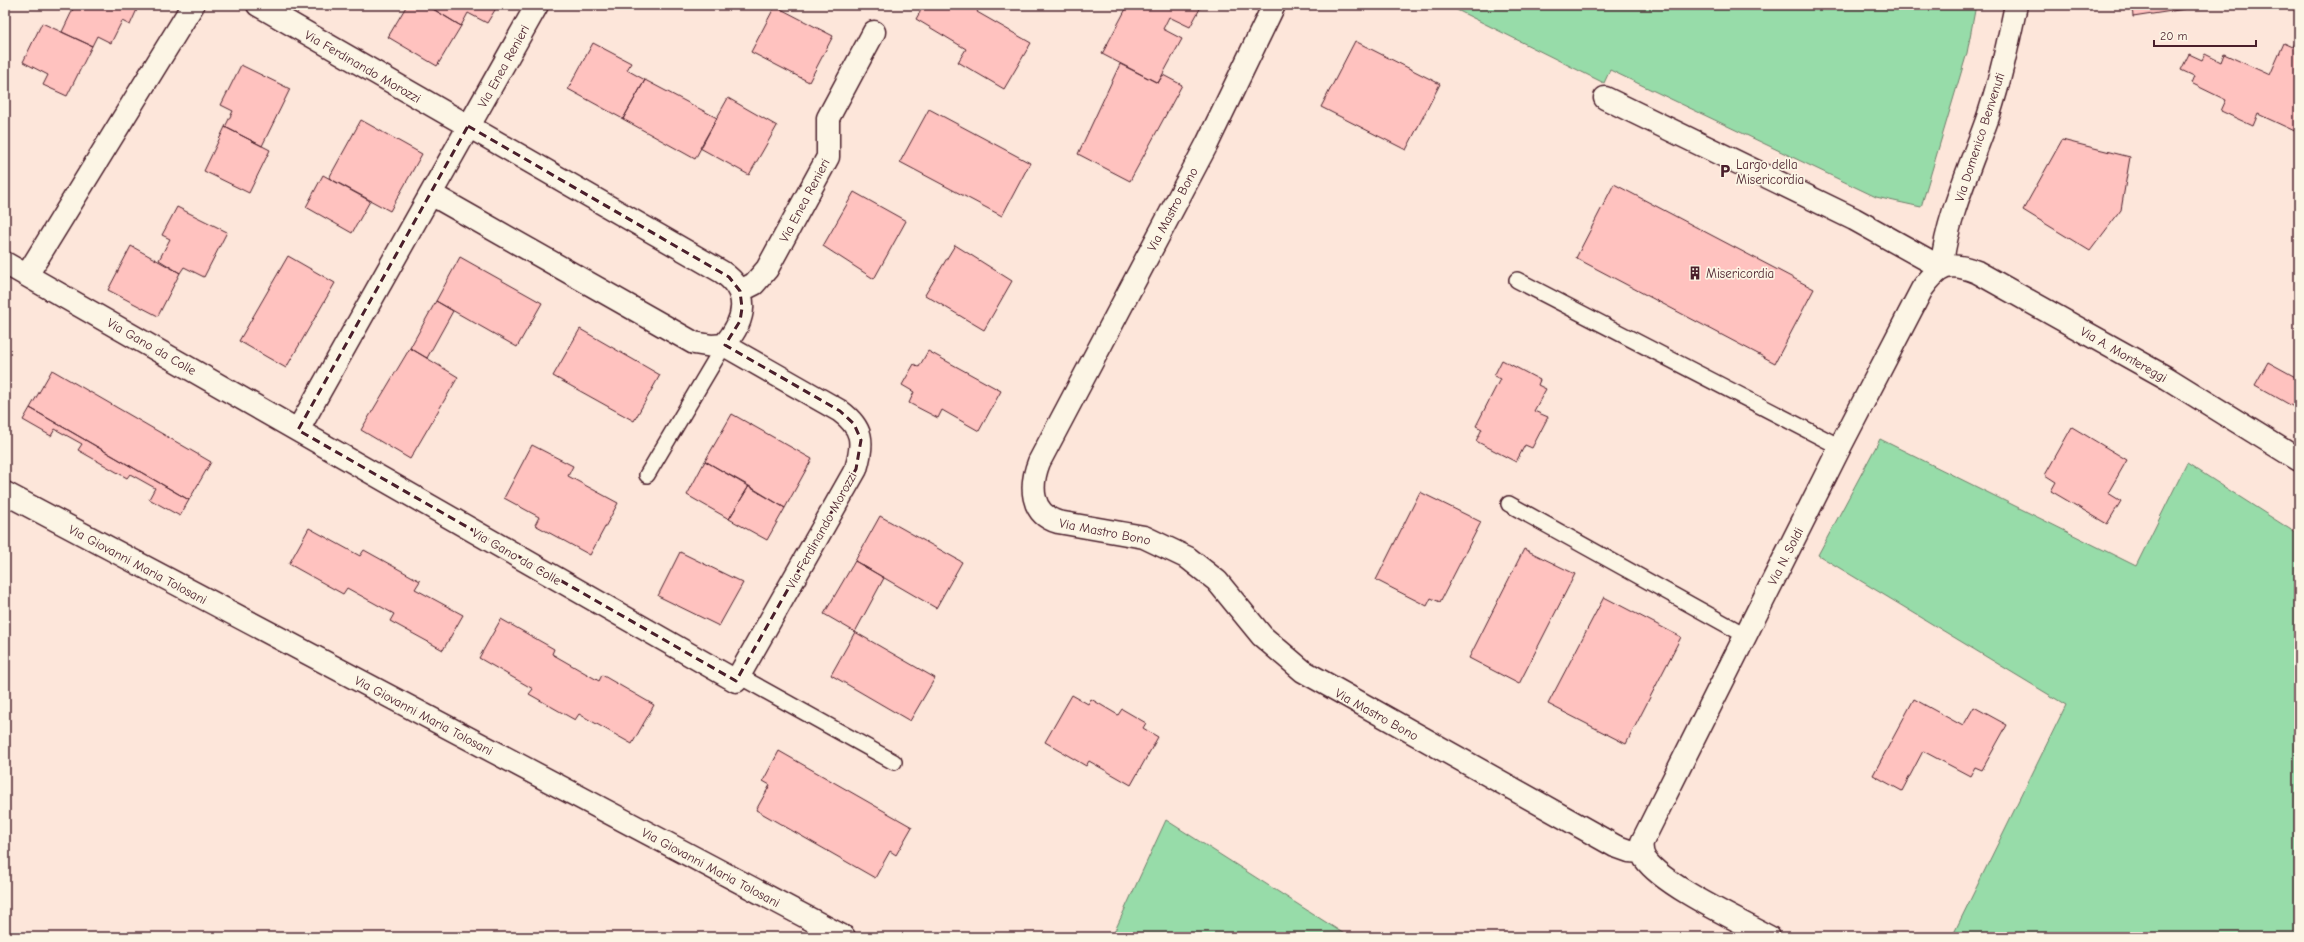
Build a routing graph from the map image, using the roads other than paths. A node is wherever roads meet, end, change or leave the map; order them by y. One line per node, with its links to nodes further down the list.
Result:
1 (193, 5): 12 (street)
2 (258, 5): 8 (street, Via Ferdinando Morozzi)
3 (537, 5): 8 (street, Via Enea Renieri)
4 (1274, 5): 25 (street, Via Mastro Bono)
5 (2016, 5): 11 (street, Via Domenico Benvenuti)
6 (874, 32): 14 (street, Via Enea Renieri)
7 (1605, 98): 11 (street)
8 (468, 126): 9 (street, Via Enea Renieri); 14 (street, Via Ferdinando Morozzi)
9 (431, 194): 15 (street); 16 (street)
10 (5, 263): 12 (street, Via Gano da Colle)
11 (1942, 268): 17 (street, Via N. Soldi); 18 (street, Via A. Montereggi)
12 (27, 275): 16 (street, Via Gano da Colle)
13 (1517, 280): 17 (lane)
14 (740, 291): 15 (street)
15 (724, 344): 19 (lane); 23 (street, Via Ferdinando Morozzi)
16 (298, 430): 23 (street, Via Gano da Colle)
17 (1840, 447): 22 (street, Via N. Soldi)
18 (2299, 460)
19 (647, 475)
20 (5, 493): 26 (street, Via Giovanni Maria Tolosani)
21 (1509, 504): 22 (lane)
22 (1746, 635): 25 (street, Via N. Soldi)
23 (737, 678): 24 (lane)
24 (894, 762)
25 (1642, 852): 27 (street)
26 (844, 937)
27 (1769, 937)

